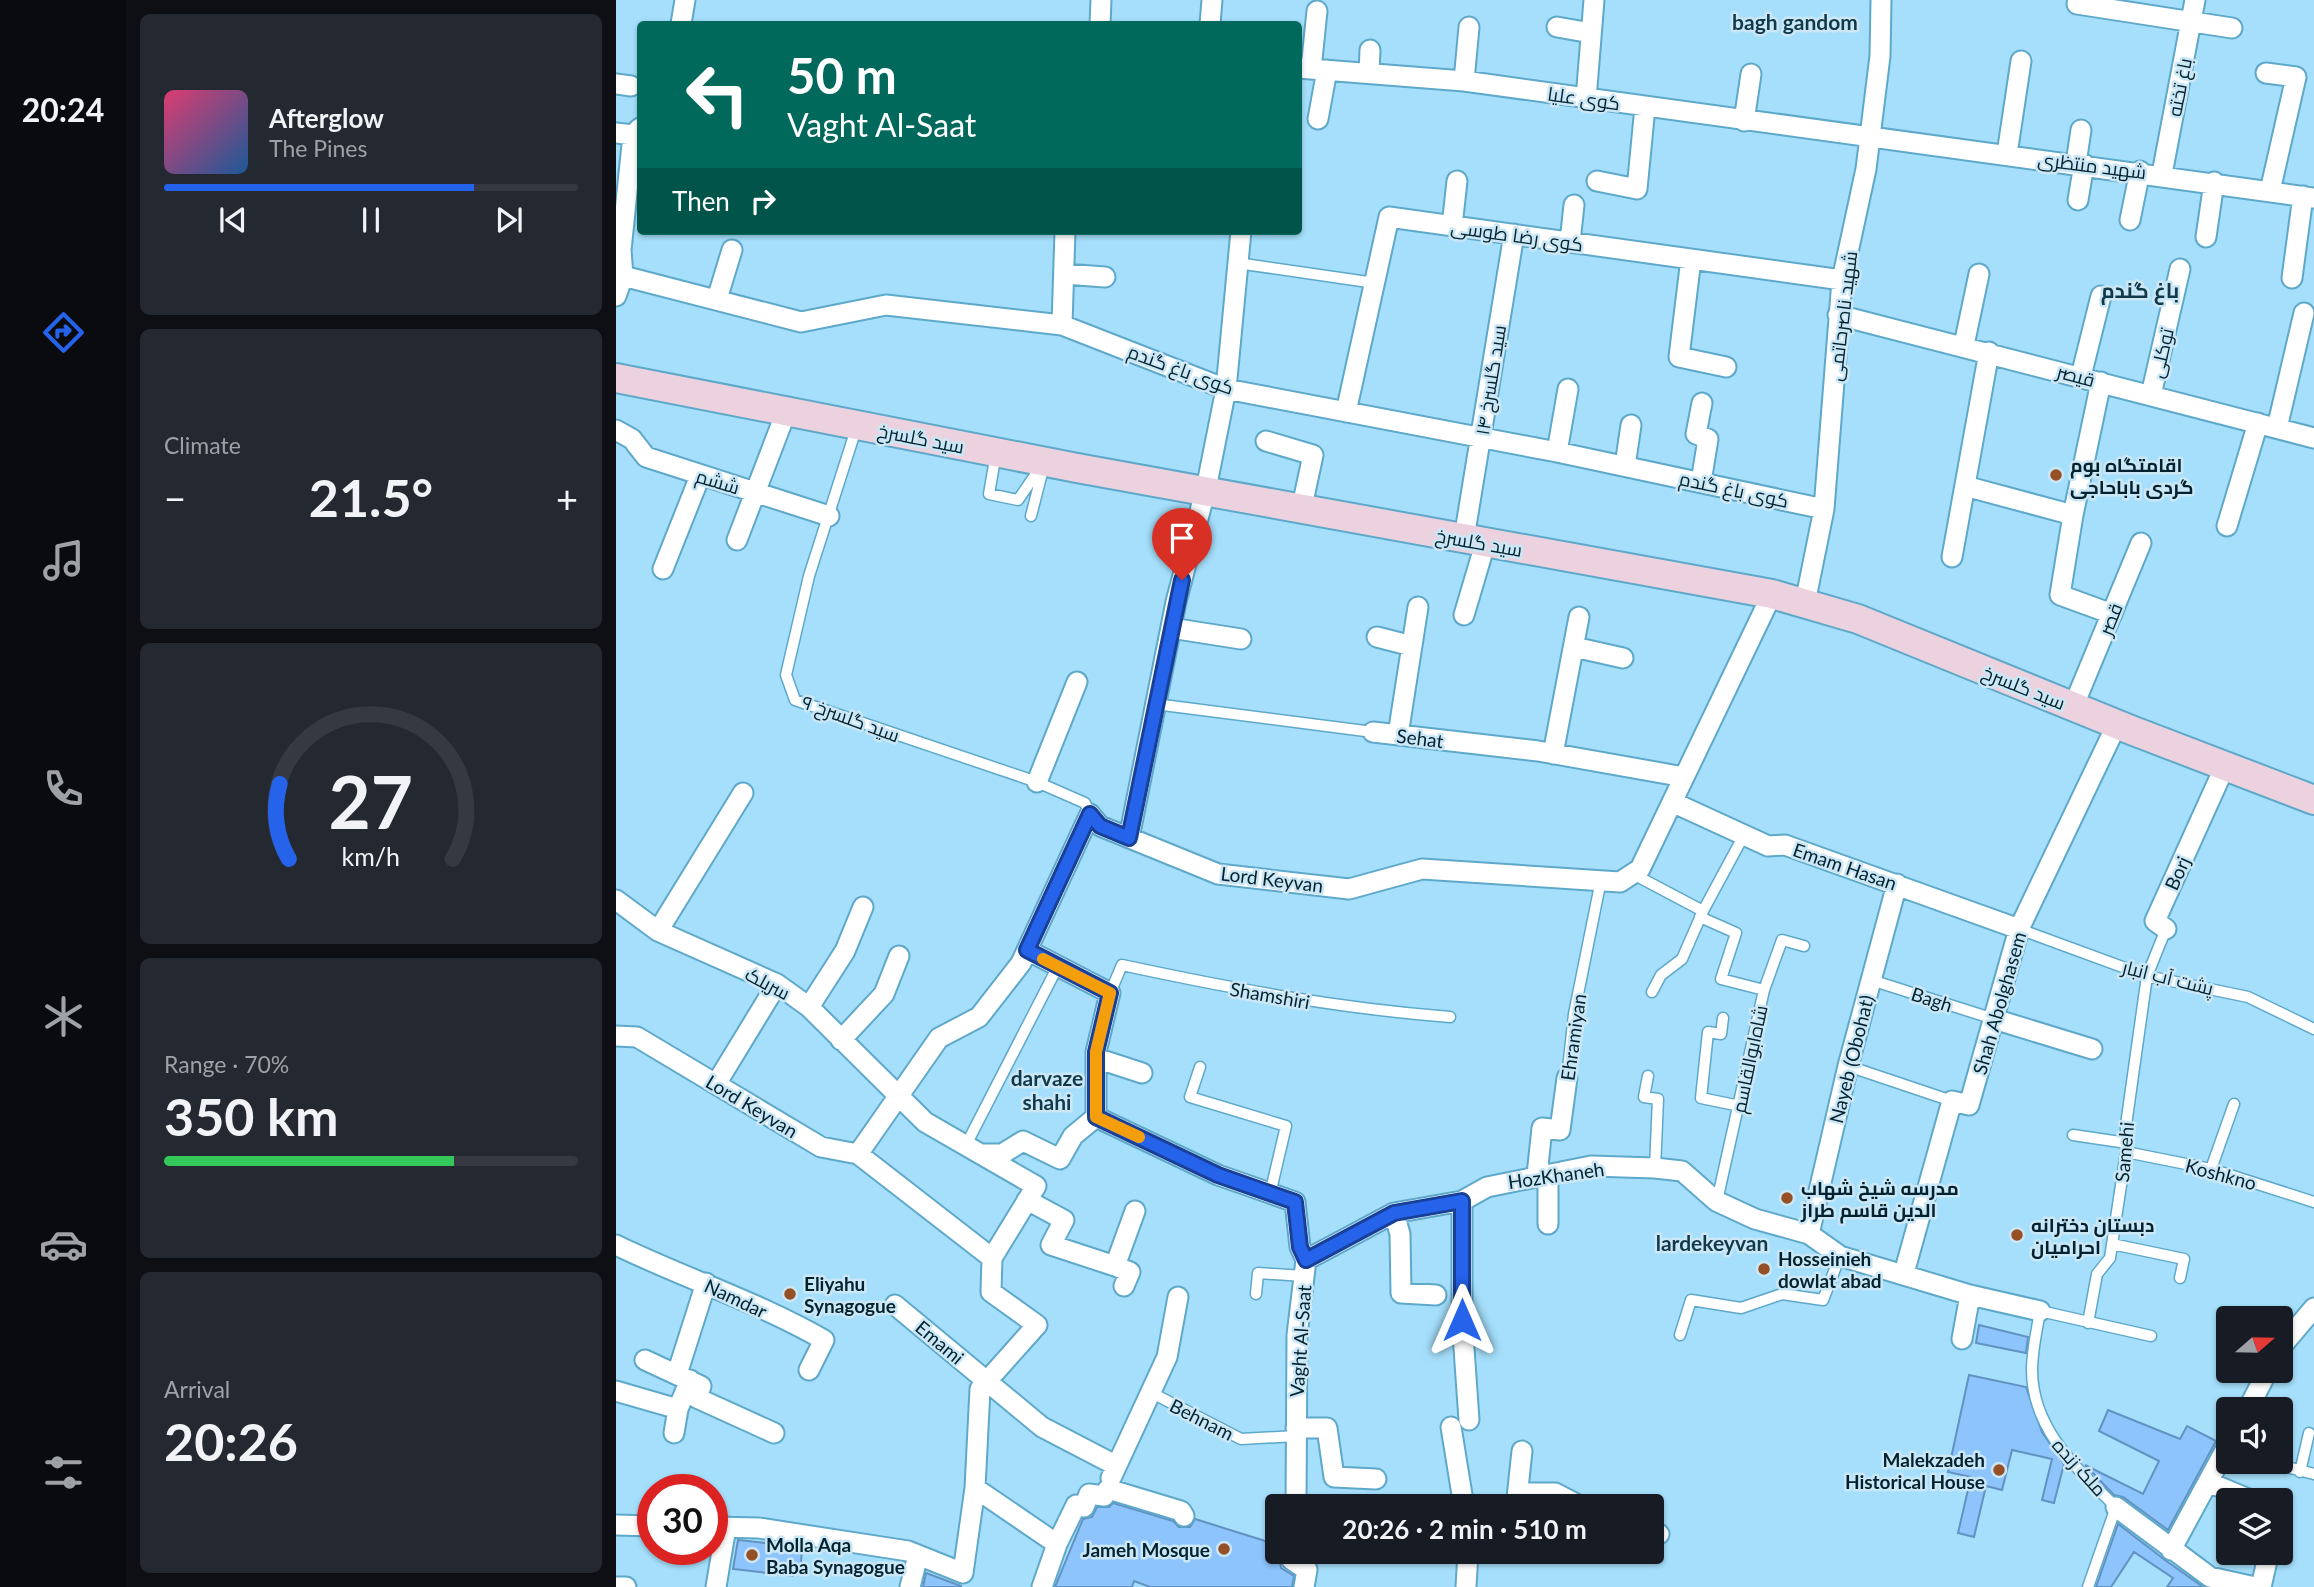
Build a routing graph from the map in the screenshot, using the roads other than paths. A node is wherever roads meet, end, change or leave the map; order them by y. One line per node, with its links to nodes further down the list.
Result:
1 (685, 0): 9 (street)
2 (1101, 0): 10 (street)
3 (1212, 0): 11 (street)
4 (1594, 0): 16 (street)
5 (1881, 0): 30 (street, شهید ناصرحاتمی)
6 (2078, 0): 12 (street)
7 (2195, 0): 12 (street, باغ تخته)
8 (1317, 11): 19 (street)
9 (682, 21)
10 (1104, 21)
11 (1210, 21)
12 (2192, 22): 15 (street); 34 (street, باغ تخته)
13 (1469, 27): 23 (street)
14 (1557, 27): 16 (street)
15 (2232, 28)
16 (1591, 33): 24 (street)
17 (1370, 50): 20 (street)
18 (2021, 61): 31 (street)
19 (1312, 69): 20 (street, کوی علیا); 26 (street)
20 (1369, 73): 23 (street, کوی علیا)
21 (2266, 73): 38 (street)
22 (1751, 74): 27 (street)
23 (1464, 81): 24 (street, کوی علیا)
24 (1586, 99): 25 (street, کوی علیا)
25 (1645, 107): 27 (street, کوی علیا); 36 (street)
26 (1318, 119)
27 (1744, 121): 30 (street, کوی علیا)
28 (2081, 130): 32 (street)
29 (630, 132): 55 (street)
30 (1869, 136): 31 (street, شهید منتظری); 58 (street, شهید ناصرحاتمی)
31 (2007, 154): 32 (street, شهید منتظری)
32 (2080, 163): 33 (street, شهید منتظری); 40 (street)
33 (2140, 171): 34 (street, شهید منتظری); 42 (street)
34 (2162, 174): 37 (street, شهید منتظری)
35 (1457, 181): 43 (street)
36 (1597, 181)
37 (2214, 182): 38 (street, شهید منتظری); 47 (street)
38 (2270, 191): 39 (street, شهید منتظری)
39 (2309, 197): 57 (street)
40 (2078, 200)
41 (1574, 205): 48 (street)
42 (2130, 220)
43 (1452, 226): 44 (street, کوی رضا طوسی); 59 (street, کوی رضا طوسی)
44 (1514, 234): 48 (street, کوی رضا طوسی); 83 (street, سید گلسرخ ۱۴)
45 (1065, 235): 53 (street)
46 (1240, 235): 51 (street)
47 (2206, 237)
48 (1570, 242): 50 (street, کوی رضا طوسی)
49 (732, 250): 62 (street)
50 (1691, 259): 58 (street, کوی رضا طوسی); 69 (street)
51 (1237, 263): 59 (lane); 73 (street)
52 (2180, 269): 75 (street, توکلی)
53 (1064, 274): 56 (street); 65 (street)
54 (1979, 274): 66 (street)
55 (623, 276): 60 (street); 62 (street, کوی باغ گندم)
56 (1105, 277)
57 (2292, 278)
58 (1842, 280): 64 (street, شهید ناصرحاتمی)
59 (1375, 283): 78 (street, کوی رضا طوسی)
60 (616, 296)
61 (2101, 296): 70 (street)
62 (718, 299): 65 (street, کوی باغ گندم)
63 (2304, 313): 81 (street)
64 (1838, 314): 66 (street, قیصر); 96 (street, شهید ناصرحاتمی)
65 (1062, 324): 73 (street, کوی باغ گندم)
66 (1964, 345): 67 (street, قیصر)
67 (1989, 352): 70 (street, قیصر); 93 (street)
68 (616, 364): 86 (main road, سید گلسرخ)
69 (1726, 367)
70 (2081, 376): 72 (street, قیصر)
71 (616, 378): 77 (main road, سید گلسرخ)
72 (2101, 382): 75 (street, قیصر); 97 (street)
73 (1226, 389): 78 (street, کوی باغ گندم); 92 (street)
74 (1568, 389): 87 (street)
75 (2151, 395): 81 (street, قیصر)
76 (1702, 402): 91 (street)
77 (786, 412): 80 (main road, سید گلسرخ); 94 (street)
78 (1346, 412): 83 (street, کوی باغ گندم)
79 (1632, 425): 89 (street)
80 (858, 426): 86 (main road, سید گلسرخ); 98 (lane, سید گلسرخ ۹)
81 (2267, 426): 84 (street, قیصر); 100 (street)
82 (616, 430): 90 (street, ششم)
83 (1480, 436): 87 (street, کوی باغ گندم); 101 (street, سید گلسرخ ۱۴)
84 (2314, 438)
85 (1266, 441): 95 (street)
86 (998, 446): 88 (main road, سید گلسرخ); 88 (lane)
87 (1557, 452): 89 (street, کوی باغ گندم)
88 (1046, 455): 92 (main road, سید گلسرخ); 99 (lane)
89 (1625, 466): 91 (street, کوی باغ گندم)
90 (700, 476): 94 (street, ششم); 105 (street)
91 (1701, 482): 96 (street, کوی باغ گندم)
92 (1207, 486): 95 (main road, سید گلسرخ); 101 (main road, سید گلسرخ); 112 (street)
93 (1965, 486): 97 (street); 104 (street)
94 (756, 493): 98 (street, ششم); 102 (street)
95 (1304, 496): 101 (main road, سید گلسرخ)
96 (1824, 509): 107 (street, شهید ناصرحاتمی)
97 (2073, 515): 109 (street)
98 (829, 516): 127 (lane, سید گلسرخ ۹)
99 (1031, 516)
100 (2227, 526)
101 (1475, 535): 106 (main road, سید گلسرخ); 110 (street, سید گلسرخ ۱۴)
102 (737, 540)
103 (2141, 543): 109 (street, قصر)
104 (1952, 557)
105 (663, 569)
106 (1775, 589): 107 (main road, سید گلسرخ); 126 (street)
107 (1806, 597): 119 (main road, سید گلسرخ); 121 (main road, سید گلسرخ)
108 (1418, 607): 115 (street)
109 (2112, 614): 119 (street, قصر)
110 (1464, 615)
111 (1579, 617): 116 (street)
112 (1171, 628): 114 (street); 120 (street)
113 (1377, 637): 115 (street)
114 (1241, 639)
115 (1412, 646): 123 (street)
116 (1574, 648): 117 (street); 124 (street)
117 (1623, 658)
118 (1077, 682): 127 (street)
119 (2078, 695): 128 (main road, سید گلسرخ)
120 (1155, 704): 122 (lane, Sehat); 134 (street)
121 (2117, 724): 125 (main road, سید گلسرخ); 141 (street, Shah Abolghasem)
122 (1373, 732): 123 (street, Sehat)
123 (1398, 735): 124 (street, Sehat)
124 (1553, 754): 126 (street, Sehat)
125 (2225, 766): 130 (main road, سید گلسرخ); 142 (street, Borj)
126 (1684, 777): 131 (street)
127 (1037, 782): 132 (lane, سید گلسرخ ۹)
128 (2314, 786)
129 (743, 793): 143 (street)
130 (2314, 800)
131 (1672, 802): 133 (street, Emam Hasan); 135 (street)
132 (1090, 814): 134 (street, Lord Keyvan); 145 (street)
133 (1744, 835): 137 (street, Emam Hasan); 140 (lane)
134 (1129, 838): 136 (street, Lord Keyvan)
135 (1633, 874): 136 (street, Lord Keyvan); 140 (lane)
136 (1601, 880): 167 (lane, Ehramiyan)
137 (1897, 884): 141 (street, Emam Hasan); 149 (street, Nayeb (Obohat))
138 (616, 900): 143 (street, سریلک)
139 (863, 907): 154 (street)
140 (1701, 914): 151 (lane); 152 (lane)
141 (2019, 929): 148 (lane, پشت آب انبار); 157 (street, Shah Abolghasem)
142 (2166, 929): 148 (lane, Borj)
143 (658, 931): 150 (street, سریلک)
144 (1804, 946): 151 (lane, شاه‌ابوالقاسم)
145 (1027, 950): 147 (street); 169 (street)
146 (899, 956): 160 (street)
147 (1058, 966): 153 (street); 176 (lane)
148 (2147, 976): 158 (lane, پشت آب انبار); 175 (lane, Samehi)
149 (1871, 980): 157 (lane, Bagh); 163 (street, Nayeb (Obohat))
150 (777, 984): 154 (street, سریلک); 168 (street)
151 (1763, 990): 172 (lane, شاه‌ابوالقاسم)
152 (1652, 992)
153 (1110, 993): 155 (lane, Shamshiri); 162 (street)
154 (809, 1007): 160 (street, سریلک)
155 (1450, 1017)
156 (1723, 1018): 172 (lane)
157 (1994, 1019): 161 (street); 170 (street, Shah Abolghasem)
158 (2314, 1029)
159 (616, 1036): 168 (street, Lord Keyvan)
160 (841, 1040): 169 (street, سریلک)
161 (2092, 1049)
162 (1096, 1058): 165 (street); 173 (street)
163 (1848, 1066): 170 (lane); 189 (street, Nayeb (Obohat))
164 (1200, 1067): 181 (lane)
165 (1142, 1073)
166 (1648, 1076): 178 (lane)
167 (1567, 1078): 180 (street, Ehramiyan)
168 (716, 1084): 177 (street, Lord Keyvan)
169 (898, 1097): 176 (street, سریلک); 177 (street)
170 (1952, 1101): 196 (street)
171 (2234, 1104): 179 (lane)
172 (1740, 1106): 184 (lane, شاه‌ابوالقاسم)
173 (1096, 1117): 176 (street); 181 (street)
174 (2073, 1135): 175 (lane, Koshkno)
175 (2127, 1148): 179 (lane, Koshkno); 190 (lane, Samehi)
176 (973, 1150): 182 (street, سریلک)
177 (858, 1154): 193 (street)
178 (1655, 1168): 180 (street, HozKhaneh); 184 (street, HozKhaneh)
179 (2211, 1169): 185 (lane, Koshkno)
180 (1542, 1174): 183 (street, HozKhaneh); 188 (street)
181 (1270, 1195): 195 (street)
182 (1027, 1200): 193 (street); 194 (street)
183 (1462, 1201): 187 (street, Vaght Al-Saat); 202 (street)
184 (1716, 1201): 189 (street, HozKhaneh)
185 (2314, 1202)
186 (1135, 1211): 194 (street)
187 (1394, 1213): 195 (street, Vaght Al-Saat); 202 (street)
188 (1548, 1224)
189 (1809, 1234): 192 (street, HozKhaneh)
190 (2112, 1244): 197 (lane); 207 (lane, Samehi)
191 (616, 1245): 198 (street, Namdar)
192 (1840, 1256): 196 (street); 209 (lane)
193 (992, 1258): 215 (street)
194 (1115, 1266): 199 (street)
195 (1305, 1268): 200 (lane); 221 (street, Vaght Al-Saat)
196 (1904, 1273): 201 (street)
197 (2180, 1278)
198 (706, 1283): 213 (street, Namdar); 214 (street)
199 (1125, 1286)
200 (1256, 1294)
201 (1970, 1294): 206 (street); 211 (street)
202 (1450, 1296): 219 (street)
203 (1178, 1297): 217 (street)
204 (895, 1305): 215 (street, Emami)
205 (2314, 1308): 208 (street)
206 (2040, 1311): 207 (lane); 239 (lane, ملک زنده)
207 (2088, 1323): 210 (lane)
208 (2293, 1333)
209 (1679, 1335)
210 (2151, 1336)
211 (1962, 1339)
212 (645, 1360): 214 (street)
213 (809, 1370)
214 (684, 1377): 218 (street); 223 (street)
215 (985, 1381): 226 (street, Emami); 233 (street)
216 (616, 1391): 218 (street)
217 (1152, 1393): 221 (lane, Behnam); 226 (street)
218 (678, 1409): 222 (street)
219 (1469, 1420)
220 (1451, 1427): 237 (street)
221 (1296, 1432): 231 (street); 236 (street, Vaght Al-Saat)
222 (674, 1433)
223 (774, 1433)
224 (2309, 1433): 229 (lane)
225 (1522, 1451): 238 (street)
226 (1115, 1465): 235 (street)
227 (2216, 1468): 232 (street)
228 (2293, 1470): 229 (lane)
229 (2300, 1472): 230 (lane)
230 (2314, 1474)
231 (1376, 1479)
232 (2208, 1482): 234 (street); 245 (street)
233 (975, 1488): 244 (street); 246 (street)
234 (2222, 1488)
235 (1108, 1489): 240 (street); 244 (street)
236 (1296, 1494)
237 (1462, 1494)
238 (1518, 1494)
239 (2116, 1507): 245 (street, ملک زنده); 258 (lane)
240 (1184, 1516)
241 (616, 1525): 242 (street)
242 (637, 1525)
243 (728, 1528): 246 (street)
244 (1057, 1544): 255 (street)
245 (2171, 1550): 259 (street, ملک زنده)
246 (918, 1555): 254 (street)
247 (1298, 1564): 256 (street)
248 (1467, 1564): 257 (street)
249 (717, 1565): 253 (street)
250 (2266, 1565): 260 (street)
251 (616, 1587): 252 (street)
252 (626, 1587)
253 (716, 1587)
254 (911, 1587)
255 (1042, 1587)
256 (1304, 1587)
257 (1466, 1587)
258 (2088, 1587)
259 (2255, 1587)
260 (2261, 1587)

